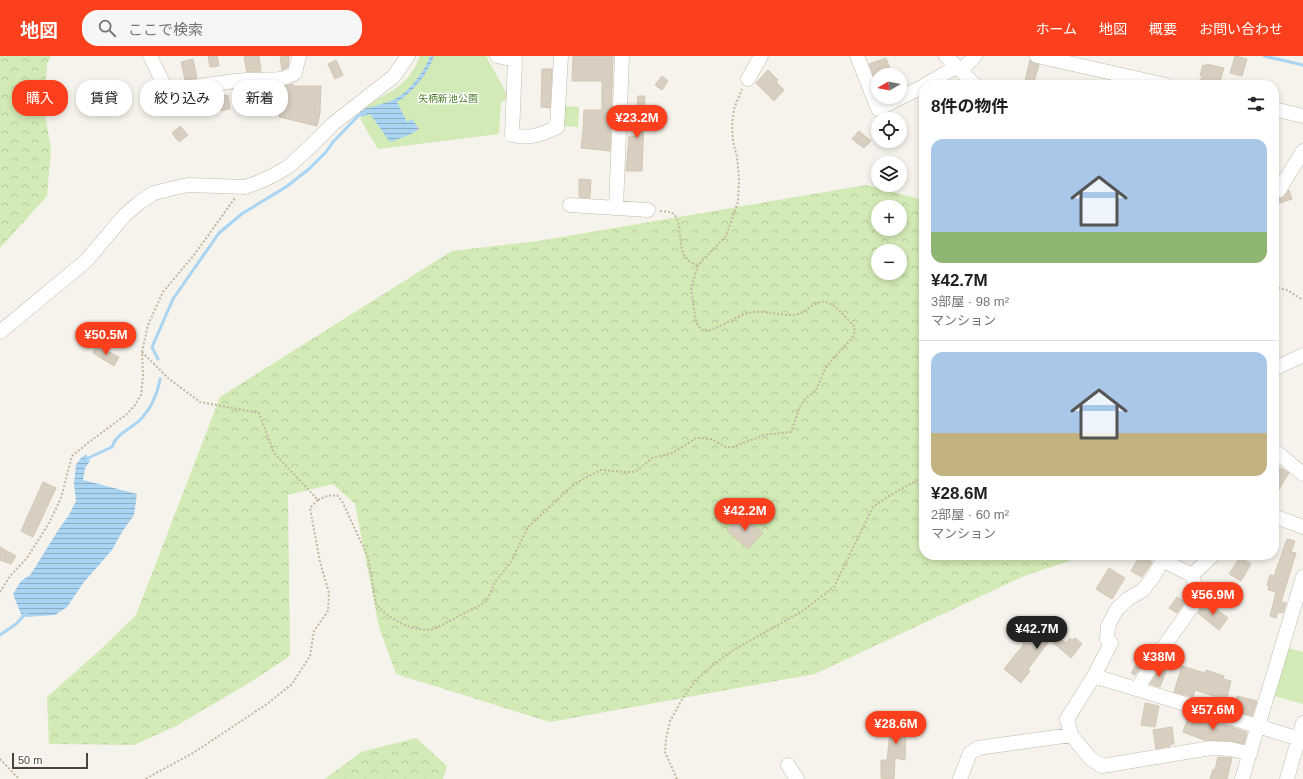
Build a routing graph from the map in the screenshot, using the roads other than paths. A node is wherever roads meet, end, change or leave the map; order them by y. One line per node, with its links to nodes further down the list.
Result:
1 (150, 56): 2 (street)
2 (299, 56)
3 (408, 56): 25 (street)
4 (497, 56): 5 (street)
5 (561, 56)
6 (622, 56): 23 (street)
7 (761, 56): 13 (street)
8 (858, 56): 17 (street)
9 (946, 56): 12 (street)
10 (975, 56): 12 (street)
11 (1037, 56): 16 (street)
12 (959, 69): 14 (street); 15 (street)
13 (748, 79)
14 (936, 80)
15 (970, 80)
16 (1144, 80)
17 (919, 88)
18 (1279, 110): 19 (street)
19 (1303, 116)
20 (1303, 151): 21 (street)
21 (1279, 190)
22 (570, 205): 23 (street)
23 (616, 208): 24 (street)
24 (648, 210)
25 (0, 332)
26 (1303, 355): 27 (street)
27 (1279, 366)
28 (1279, 454): 29 (street)
29 (1303, 474)
30 (1279, 518): 31 (street)
31 (1303, 526)
32 (1163, 560): 38 (street)
33 (1167, 560): 35 (street)
34 (1207, 560): 35 (street)
35 (1192, 575): 39 (street)
36 (1303, 577): 37 (street)
37 (1301, 592): 41 (street)
38 (1094, 676): 39 (street); 42 (street)
39 (1137, 689): 41 (street)
40 (1303, 722): 43 (street)
41 (1259, 726): 43 (street); 44 (street)
42 (1071, 735): 44 (street); 47 (street)
43 (1301, 739): 49 (street)
44 (1250, 754): 48 (street)
45 (788, 765): 46 (street)
46 (797, 779)
47 (960, 779)
48 (1242, 779)
49 (1287, 779)

